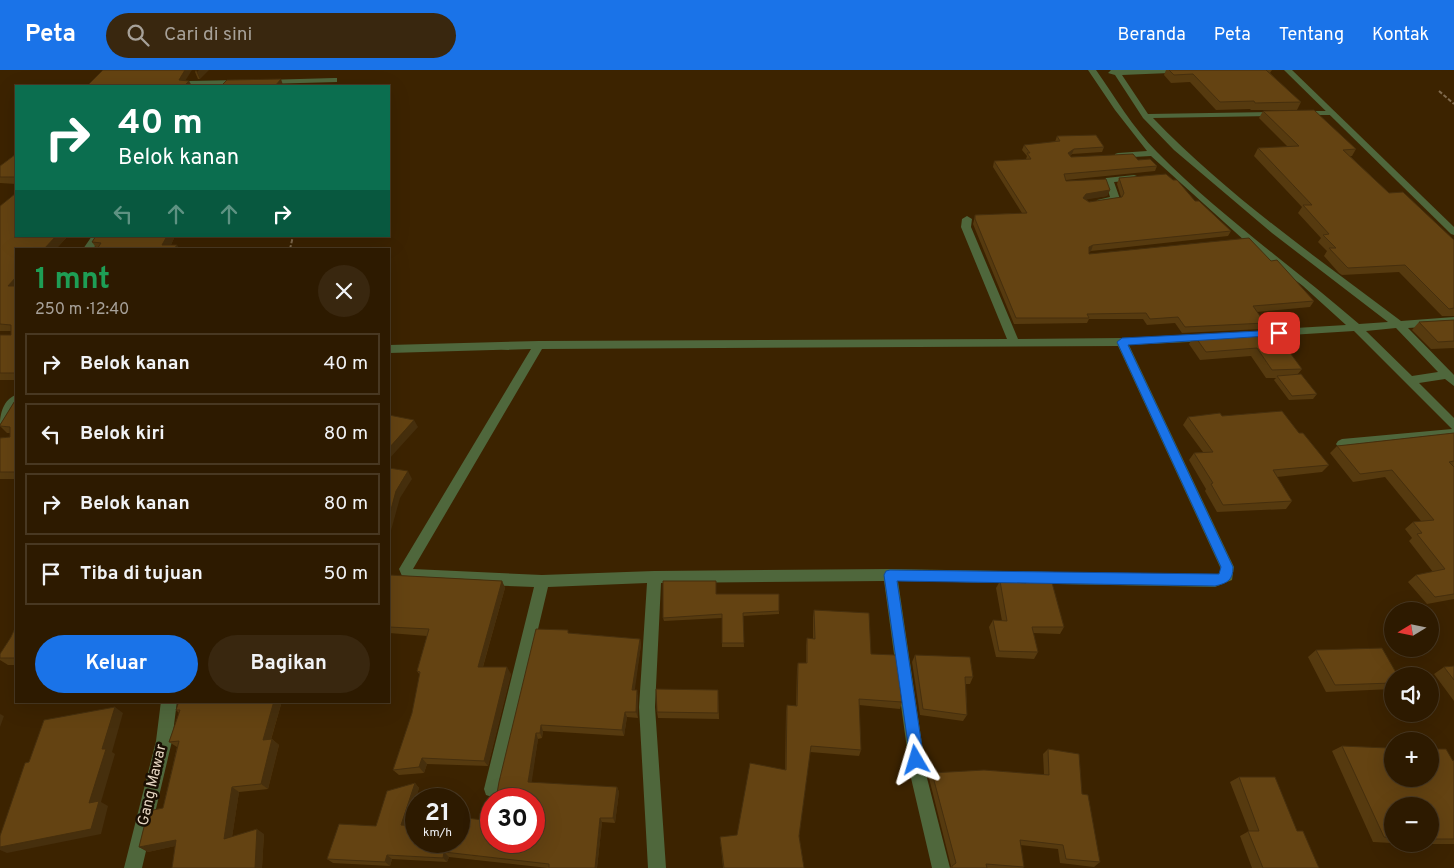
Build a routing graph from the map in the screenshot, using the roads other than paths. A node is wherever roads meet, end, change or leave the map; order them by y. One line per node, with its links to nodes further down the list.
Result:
1 (1193, 70): 5 (street)
2 (1288, 70): 13 (street)
3 (197, 72): 9 (street)
4 (1095, 72): 5 (street); 10 (street)
5 (1115, 72): 11 (street)
6 (334, 80): 8 (street)
7 (247, 82): 9 (street)
8 (257, 82)
9 (189, 85)
10 (1118, 105): 11 (street); 16 (street)
11 (1136, 105): 15 (street)
12 (1293, 113): 13 (street)
13 (1332, 113): 21 (street)
14 (1283, 114): 15 (street)
15 (1146, 116): 25 (street)
16 (1153, 153): 17 (street); 26 (street)
17 (1108, 156)
18 (1147, 177): 19 (street)
19 (1088, 203)
20 (967, 219): 29 (street)
21 (1454, 232)
22 (96, 237): 23 (street)
23 (89, 248)
24 (1454, 321): 25 (street)
25 (1394, 325): 26 (street); 33 (street)
26 (1358, 329): 27 (street); 34 (street)
27 (1250, 335)
28 (1220, 336): 30 (street)
29 (1014, 342): 30 (street); 31 (street)
30 (1122, 342): 40 (street)
31 (539, 345): 32 (street); 42 (street)
32 (390, 350)
33 (1448, 378): 34 (street)
34 (1414, 380): 37 (street)
35 (15, 400): 36 (street)
36 (0, 420)
37 (1454, 425)
38 (1454, 433): 39 (street)
39 (1342, 444)
40 (890, 575): 41 (street); 47 (street)
41 (654, 578): 42 (street); 46 (street)
42 (542, 581): 44 (street)
43 (169, 703): 45 (street, Gang Mawar)
44 (492, 788)
45 (133, 868)
46 (658, 868)
47 (941, 868)

